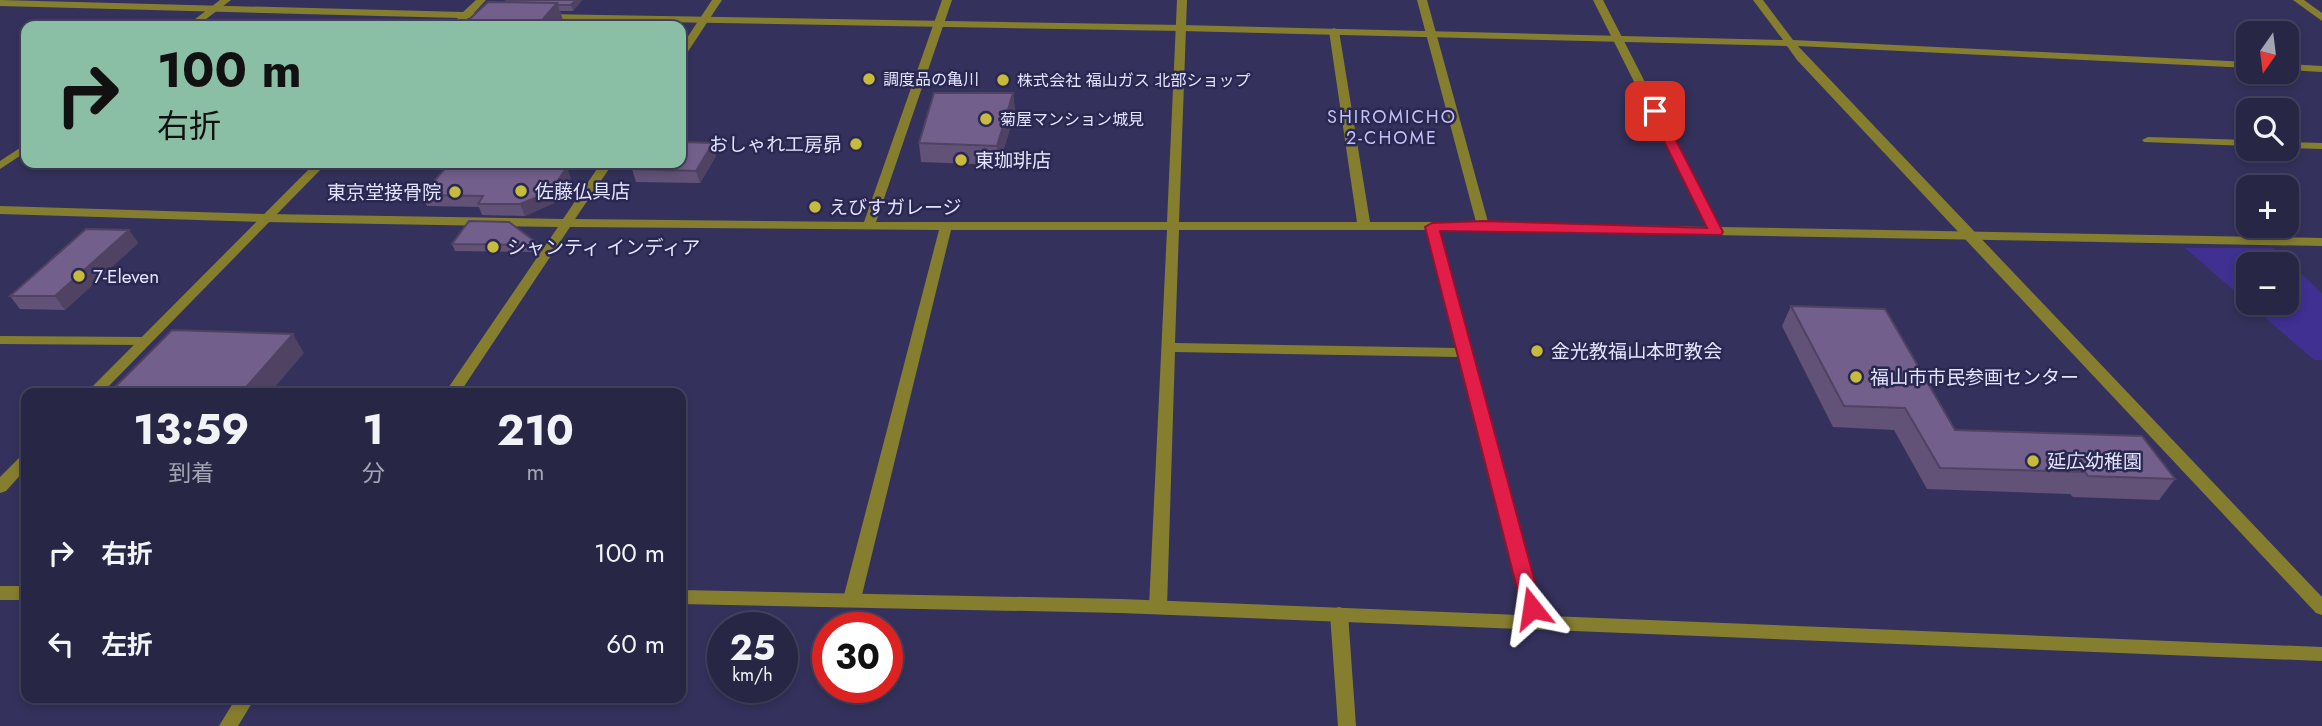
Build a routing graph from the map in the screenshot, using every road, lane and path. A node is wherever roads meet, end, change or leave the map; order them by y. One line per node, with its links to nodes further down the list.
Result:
1 (226, 0): 11 (street)
2 (481, 0): 12 (street)
3 (717, 0): 16 (street)
4 (947, 0): 19 (street)
5 (1182, 0): 20 (street)
6 (1422, 0): 22 (street)
7 (1598, 0): 23 (street)
8 (1758, 0): 24 (street)
9 (2298, 0): 15 (street)
10 (0, 4): 11 (street)
11 (212, 10): 12 (street); 17 (street)
12 (465, 16): 13 (street); 18 (street)
13 (502, 16)
14 (529, 17): 16 (street)
15 (2322, 18)
16 (704, 20): 19 (street); 25 (street)
17 (198, 21)
18 (460, 21)
19 (939, 24): 20 (street); 42 (street)
20 (1181, 28): 21 (street); 41 (street)
21 (1334, 31): 22 (street); 44 (street)
22 (1431, 33): 23 (street); 45 (street)
23 (1618, 38): 24 (street); 47 (street)
24 (1788, 43): 26 (street); 48 (street)
25 (686, 47)
26 (2236, 64)
27 (2300, 68): 28 (street)
28 (2322, 69)
29 (2148, 140): 30 (street)
30 (2236, 143)
31 (2299, 145): 32 (street)
32 (2322, 146)
33 (21, 151): 34 (street)
34 (0, 166)
35 (316, 168): 38 (street)
36 (604, 168): 40 (street)
37 (6, 210): 38 (street); 39 (street)
38 (266, 218): 40 (street); 51 (street)
39 (0, 220)
40 (566, 223): 42 (street); 55 (street)
41 (1173, 224): 43 (street); 44 (street); 52 (street)
42 (869, 226): 43 (street)
43 (946, 226): 61 (street)
44 (1364, 226): 46 (street)
45 (1483, 226): 46 (street); 47 (street)
46 (1432, 227): 53 (street)
47 (1716, 232): 48 (street)
48 (1968, 234): 49 (street); 63 (street)
49 (2322, 242)
50 (0, 341): 51 (street)
51 (143, 341): 54 (street)
52 (1169, 347): 53 (street); 62 (street)
53 (1464, 353): 65 (street)
54 (98, 388)
55 (455, 388)
56 (21, 465): 57 (street)
57 (0, 487)
58 (0, 593): 59 (street)
59 (21, 593)
60 (686, 597): 61 (street)
61 (852, 599): 62 (street)
62 (1158, 607): 64 (street)
63 (2322, 608)
64 (1339, 614): 65 (street); 69 (street)
65 (1535, 622): 66 (street)
66 (2322, 654)
67 (243, 703): 68 (street)
68 (228, 726)
69 (1346, 726)

